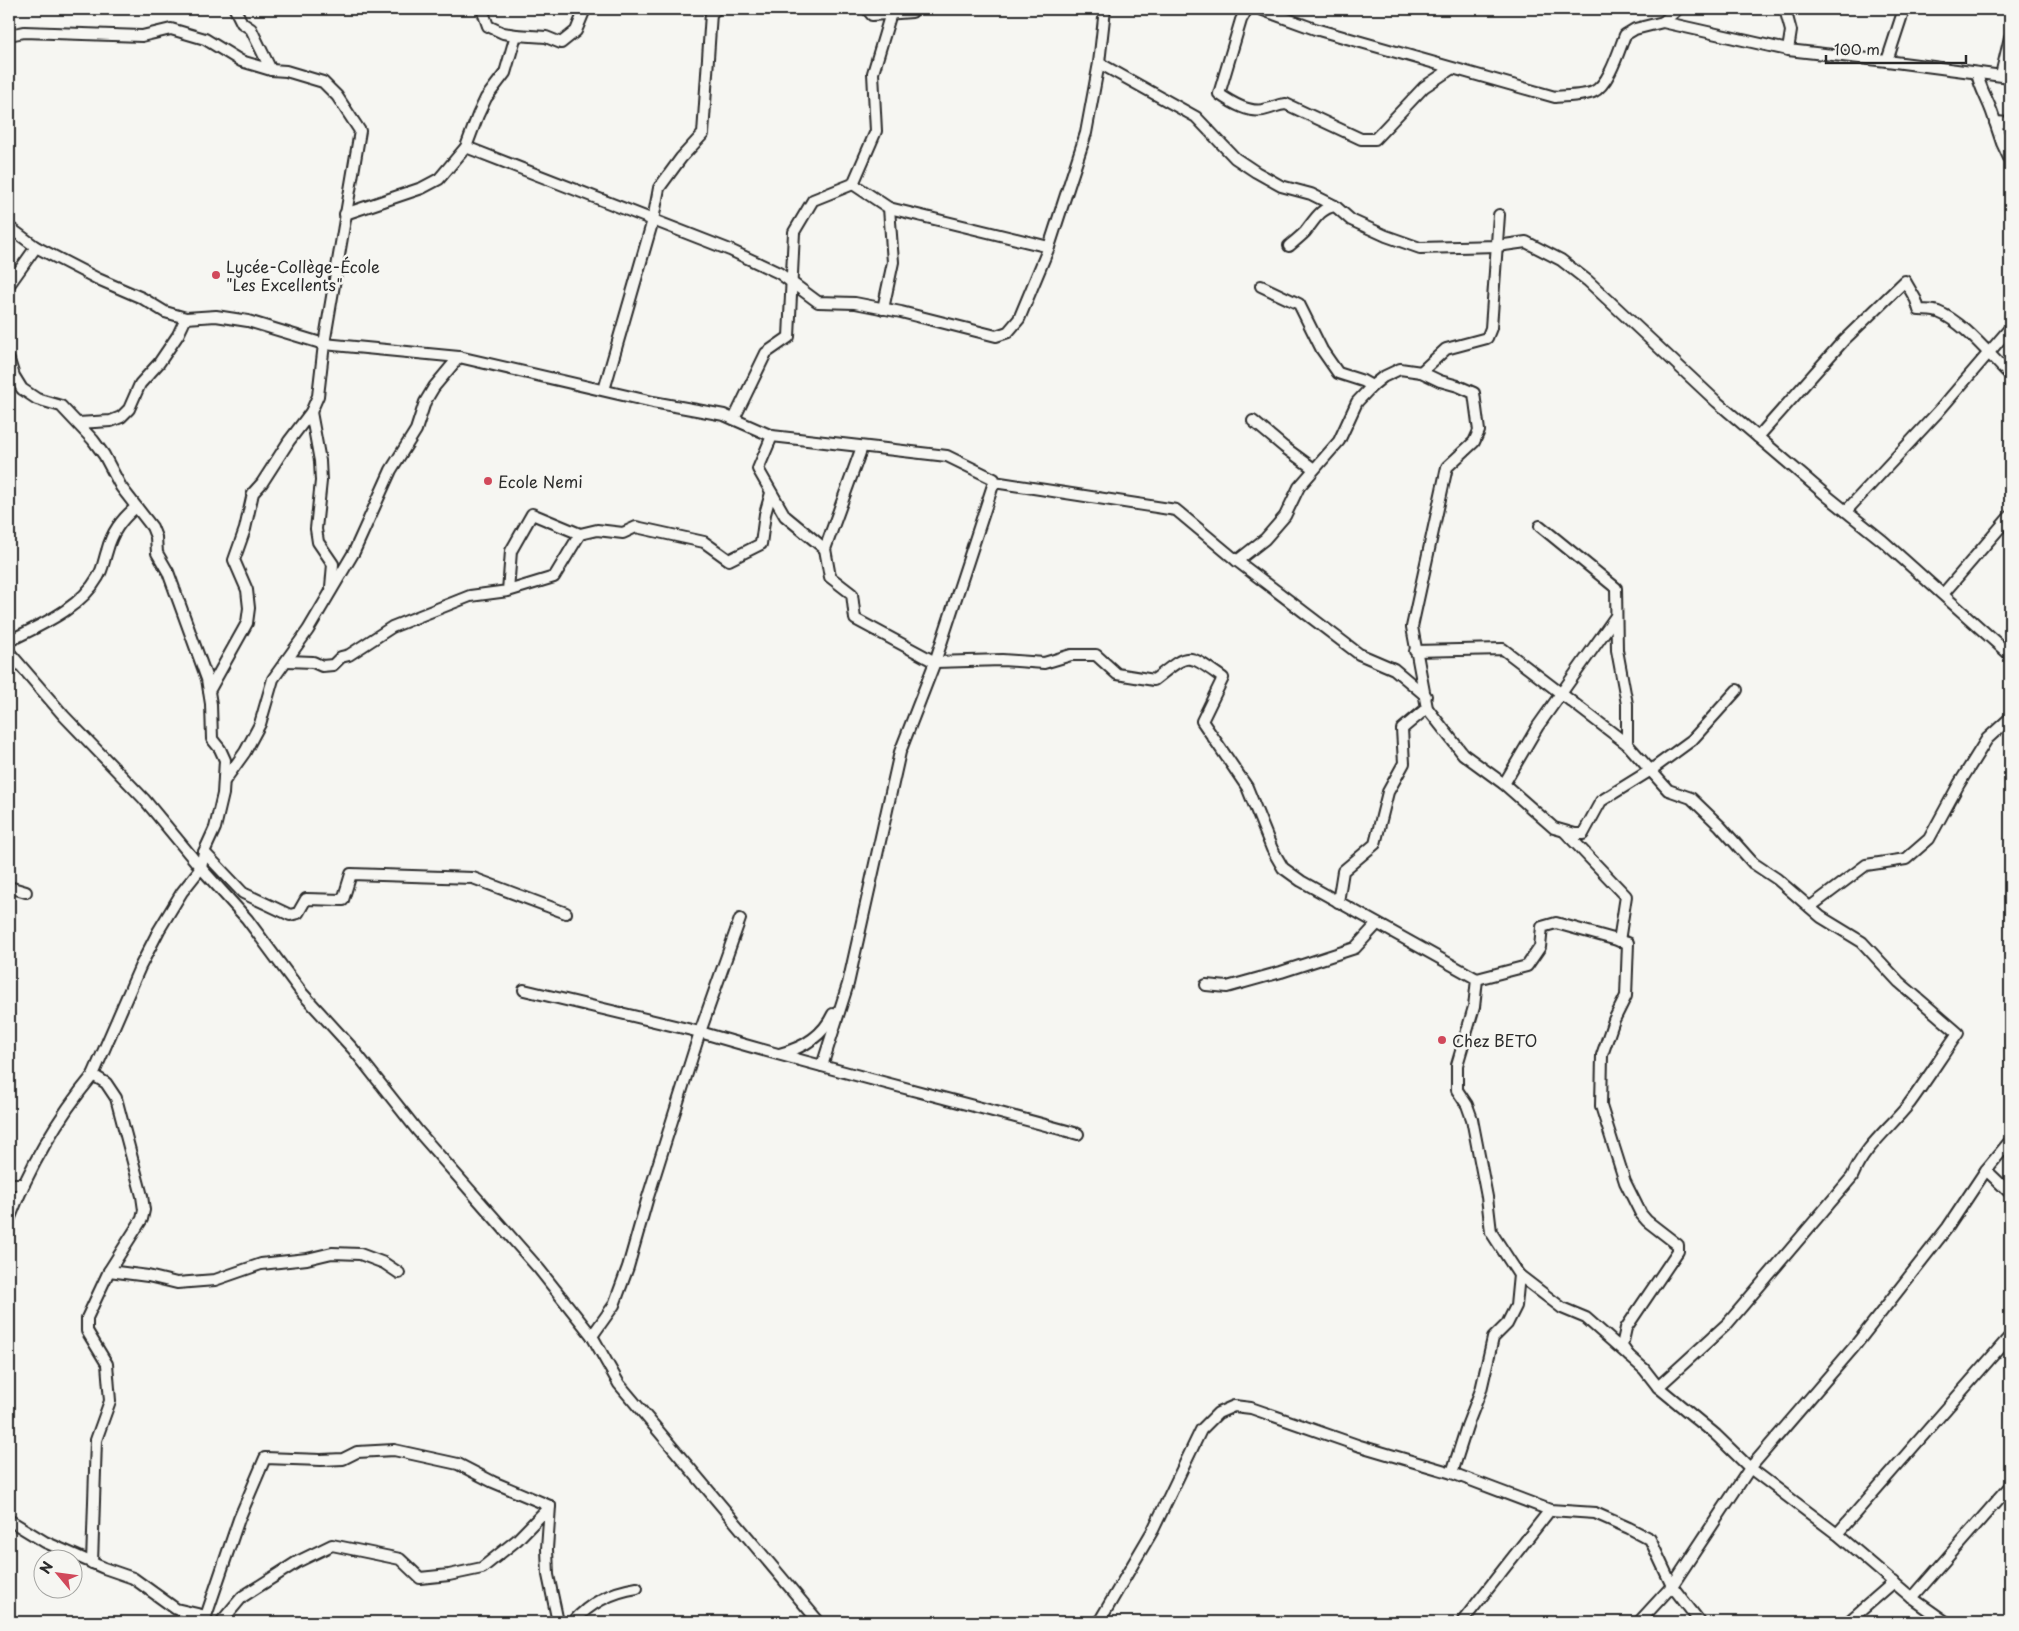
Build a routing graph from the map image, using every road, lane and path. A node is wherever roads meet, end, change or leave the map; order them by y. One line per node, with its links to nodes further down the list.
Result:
1 (235, 9): 22 (street)
2 (482, 9): 16 (street)
3 (585, 9): 16 (street)
4 (717, 9): 34 (street)
5 (867, 9): 13 (street)
6 (914, 9): 13 (street)
7 (1105, 9): 20 (street)
8 (1247, 9): 21 (street)
9 (1260, 9): 21 (street)
10 (1678, 9): 14 (street)
11 (1785, 9): 18 (street)
12 (1904, 9): 19 (street)
13 (891, 13): 29 (street)
14 (1663, 22): 18 (street); 21 (street)
15 (9, 35): 22 (street)
16 (516, 35): 27 (street)
17 (2010, 37): 24 (street)
18 (1788, 50): 19 (street)
19 (1887, 61): 23 (street)
20 (1099, 64): 30 (street); 39 (street)
21 (1451, 68)
22 (271, 70): 32 (street)
23 (1977, 73): 24 (street); 25 (street)
24 (2006, 76)
25 (1996, 122): 26 (street); 28 (street)
26 (2010, 123)
27 (466, 148): 32 (street); 34 (street)
28 (2010, 160)
29 (853, 184): 31 (street); 40 (street)
30 (1335, 206): 36 (street); 37 (street)
31 (890, 208): 39 (street); 43 (street)
32 (345, 214): 46 (street)
33 (1499, 215): 37 (street)
34 (653, 220): 40 (street); 53 (street)
35 (9, 227): 38 (street)
36 (1290, 246)
37 (1496, 246): 50 (street); 59 (street)
38 (36, 247): 41 (street); 44 (street)
39 (1049, 247): 43 (street)
40 (793, 283): 43 (street); 55 (street)
41 (9, 285)
42 (1260, 286): 52 (street)
43 (883, 309)
44 (186, 318): 46 (street); 57 (street)
45 (2010, 328): 47 (street)
46 (324, 344): 48 (street); 54 (street)
47 (1988, 353): 51 (street); 59 (street); 65 (street)
48 (459, 357): 53 (street); 71 (street)
49 (9, 360): 57 (street)
50 (1421, 372): 52 (street); 76 (street)
51 (2010, 375)
52 (1372, 386): 61 (street)
53 (604, 390): 55 (street)
54 (311, 412): 71 (street); 82 (street)
55 (734, 419): 58 (street)
56 (1253, 420): 61 (street)
57 (78, 423): 64 (street)
58 (772, 436): 60 (street); 63 (street)
59 (1758, 437): 65 (street)
60 (862, 446): 62 (street); 69 (street)
61 (1314, 469): 70 (street)
62 (994, 482): 70 (street); 80 (street)
63 (771, 493): 68 (street); 69 (street)
64 (136, 508): 75 (street); 82 (street)
65 (1846, 511): 73 (street)
66 (2010, 516): 73 (street)
67 (1540, 526): 74 (street)
68 (580, 534): 72 (street); 72 (street)
69 (825, 549): 80 (street)
70 (1237, 561): 84 (street)
71 (330, 590): 79 (street)
72 (508, 591): 79 (street)
73 (1943, 594): 78 (street)
74 (1616, 616): 83 (street); 87 (street)
75 (9, 641)
76 (1415, 651): 83 (street); 84 (street)
77 (9, 652): 93 (street)
78 (2010, 655)
79 (287, 661): 89 (street)
80 (935, 662): 96 (street); 103 (street)
81 (1737, 690): 88 (street)
82 (209, 692): 89 (street)
83 (1562, 693): 87 (street); 90 (street)
84 (1426, 696): 85 (street)
85 (1427, 708): 90 (street); 96 (street)
86 (2010, 718): 97 (street)
87 (1628, 744): 88 (street)
88 (1651, 770): 91 (street); 97 (street)
89 (225, 780): 92 (street)
90 (1504, 784): 91 (street)
91 (1563, 831): 101 (street)
92 (204, 852): 93 (street); 98 (street)
93 (200, 868): 109 (street); 120 (street)
94 (9, 887): 95 (street)
95 (26, 892)
96 (1338, 902): 100 (street)
97 (1810, 907): 123 (street)
98 (566, 913)
99 (740, 919): 106 (street)
100 (1378, 924): 102 (street); 104 (street)
101 (1619, 941): 102 (street); 122 (street)
102 (1476, 979): 119 (street)
103 (848, 984): 107 (street); 108 (street)
104 (1206, 985)
105 (524, 990): 106 (street)
106 (700, 1032): 107 (street); 120 (street)
107 (778, 1055): 108 (street)
108 (822, 1066): 110 (street)
109 (93, 1075): 114 (street); 117 (street)
110 (1078, 1134)
111 (2010, 1141): 112 (street)
112 (1986, 1170): 115 (street); 124 (street)
113 (9, 1184): 114 (street)
114 (24, 1184): 116 (street)
115 (2010, 1193)
116 (9, 1220)
117 (110, 1270): 118 (street); 131 (street)
118 (399, 1273)
119 (1519, 1275): 122 (street); 125 (street)
120 (592, 1336): 140 (street)
121 (2010, 1336): 130 (street)
122 (1629, 1356): 123 (street)
123 (1658, 1387): 124 (street)
124 (1750, 1468): 130 (street); 133 (street)
125 (1452, 1473): 128 (street); 141 (street)
126 (2010, 1486): 135 (street)
127 (550, 1506): 136 (street); 137 (street); 138 (street)
128 (1550, 1510): 133 (street); 142 (street)
129 (9, 1520): 131 (street)
130 (1838, 1534): 132 (street)
131 (92, 1562): 136 (street)
132 (1894, 1582): 135 (street); 145 (street)
133 (1672, 1586): 143 (street); 144 (street)
134 (637, 1588): 139 (street)
135 (1912, 1598): 146 (street)
136 (206, 1619)
137 (221, 1622)
138 (558, 1622)
139 (573, 1622)
140 (819, 1622)
141 (1099, 1622)
142 (1462, 1622)
143 (1639, 1622)
144 (1700, 1622)
145 (1848, 1622)
146 (1946, 1622)

